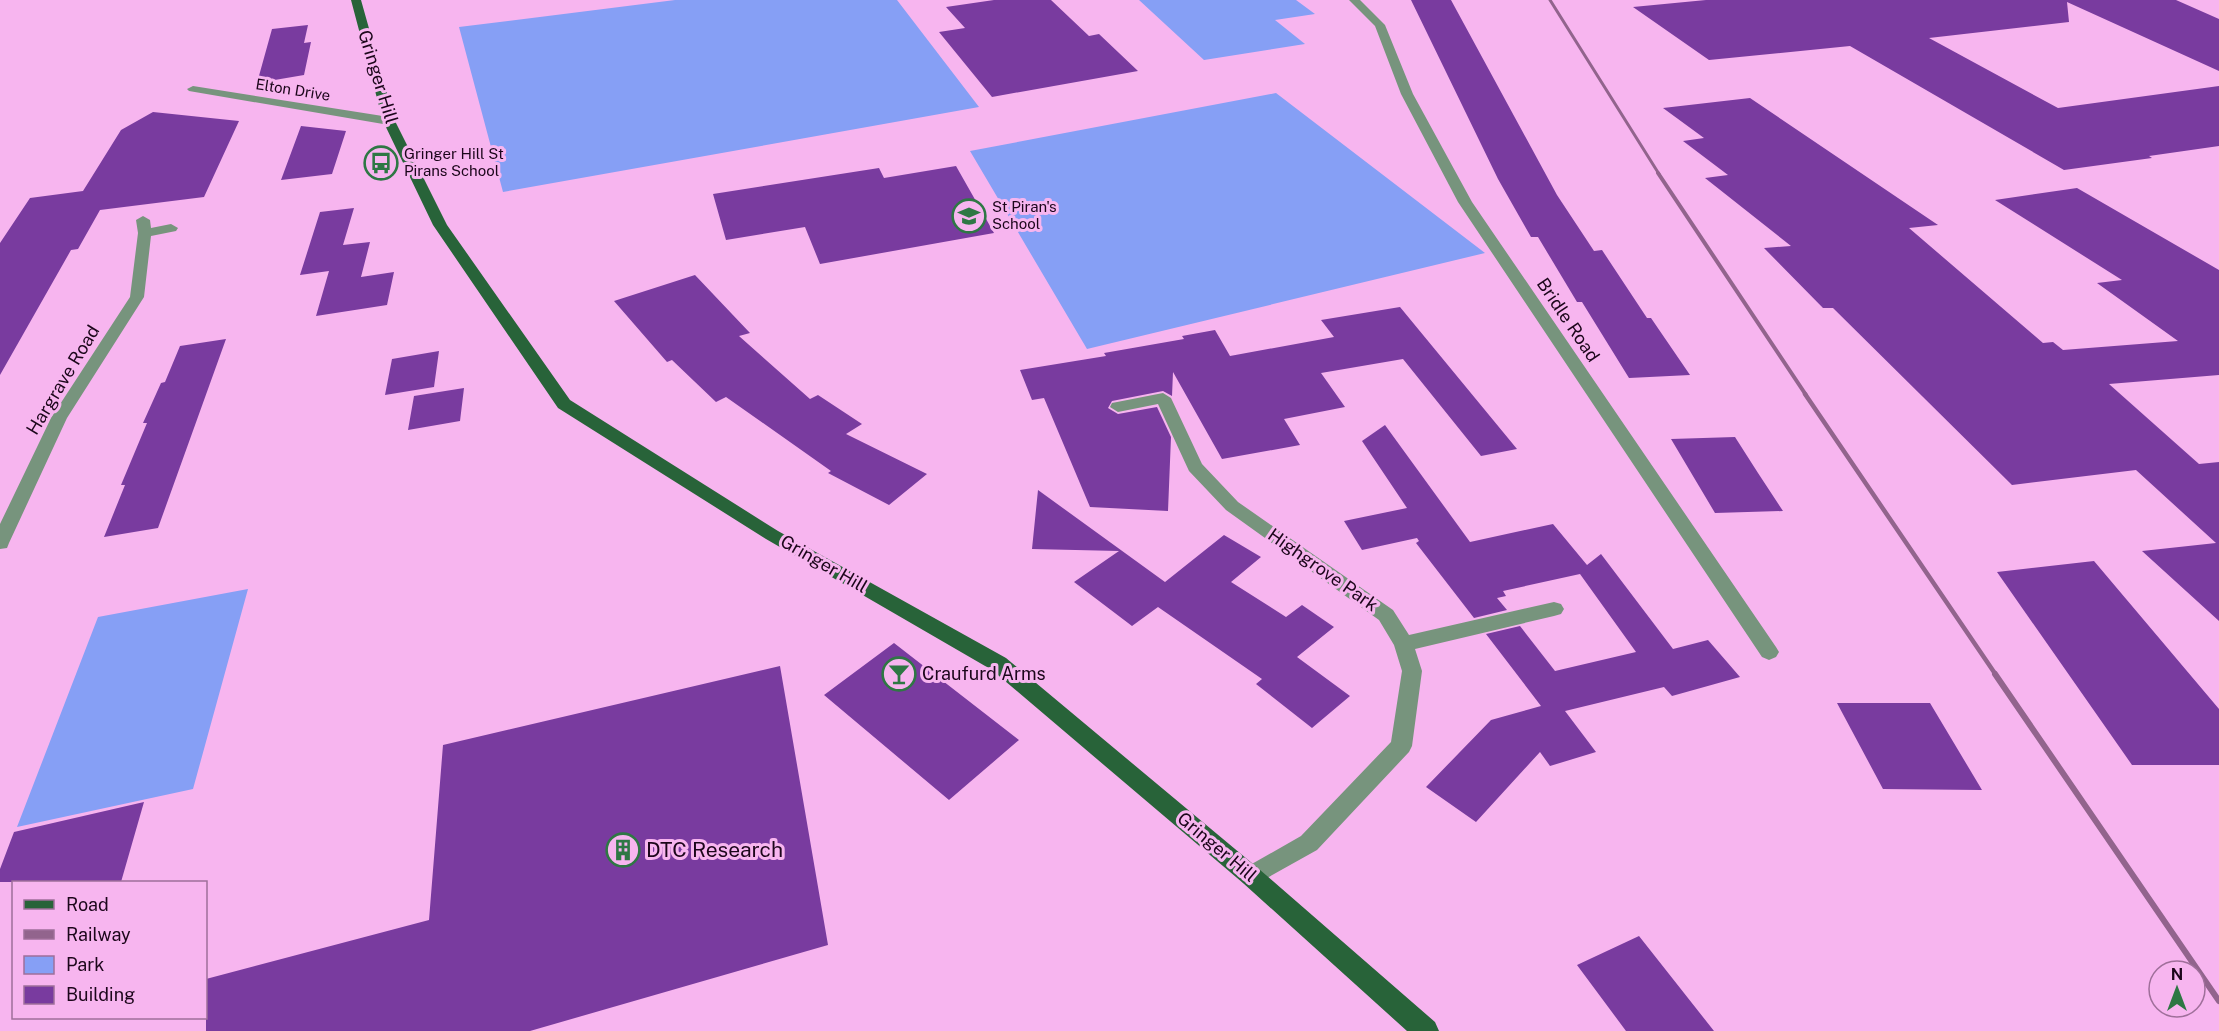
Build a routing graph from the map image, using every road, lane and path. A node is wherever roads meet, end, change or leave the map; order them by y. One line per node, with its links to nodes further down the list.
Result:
1 (356, 0): 4 (main road, Gringer Hill)
2 (1354, 0): 10 (street, Bridle Road)
3 (192, 89): 4 (street, Elton Drive)
4 (389, 121): 11 (main road, Gringer Hill)
5 (171, 228): 7 (street, Hargrave Road)
6 (1118, 407): 9 (street, Highgrove Park)
7 (0, 543)
8 (1554, 609): 9 (street)
9 (1404, 644): 11 (street, Highgrove Park)
10 (1768, 652)
11 (1251, 876): 12 (main road, Gringer Hill)
12 (1426, 1031)

